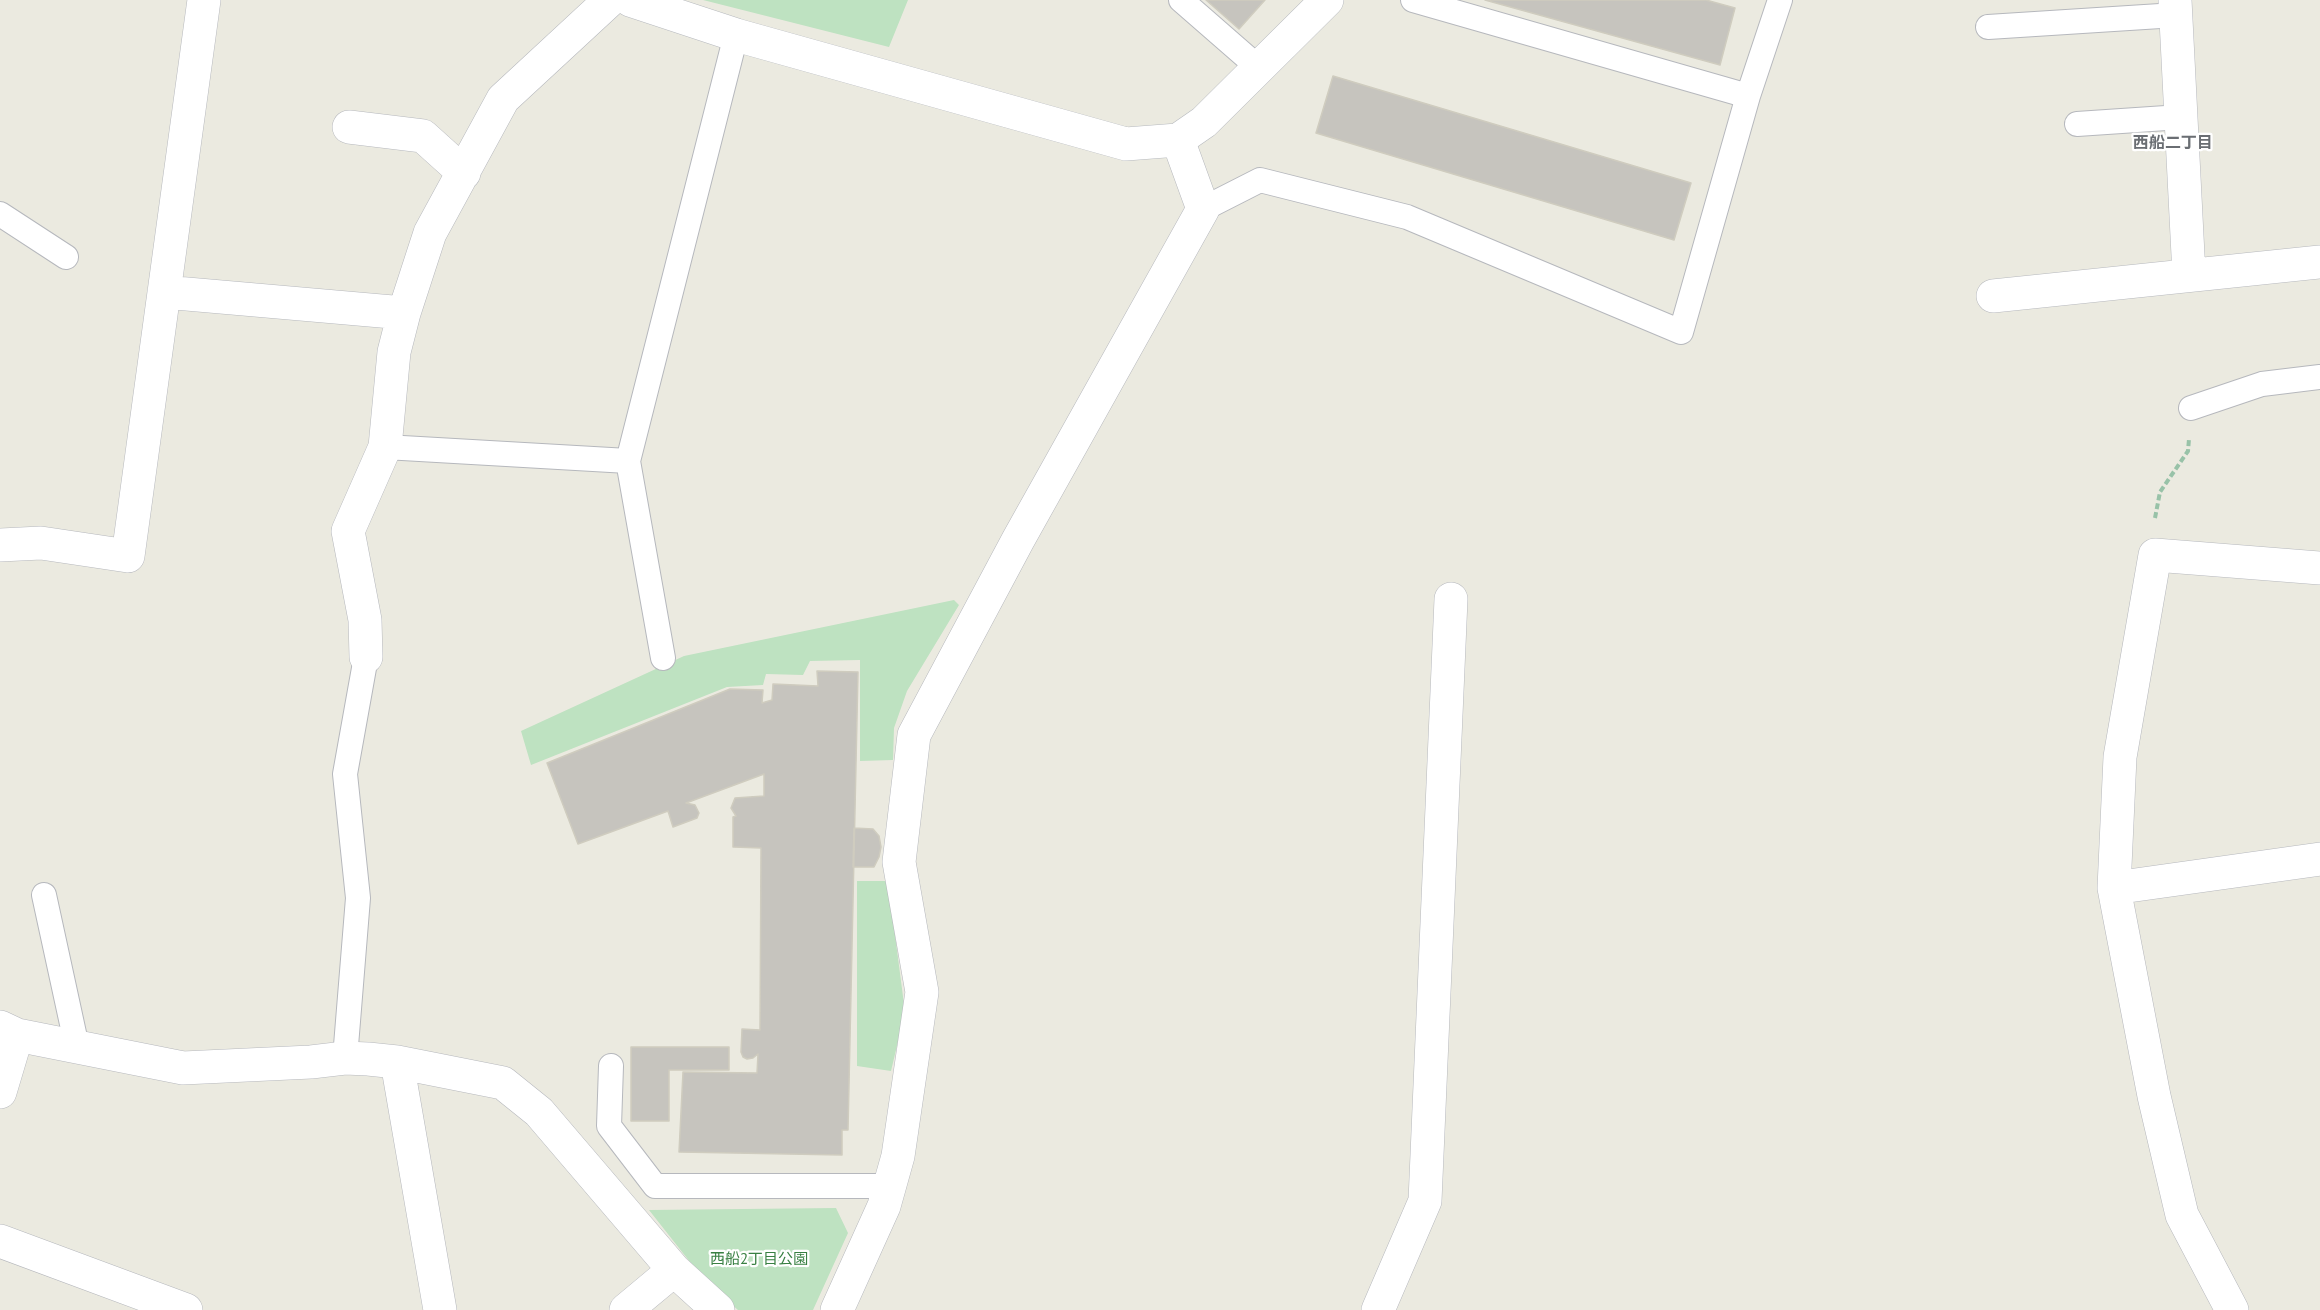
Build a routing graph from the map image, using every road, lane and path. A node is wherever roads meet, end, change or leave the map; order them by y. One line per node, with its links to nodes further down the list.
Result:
1 (204, 0): 23 (street)
2 (610, 0): 17 (street)
3 (630, 0): 10 (street)
4 (1181, 0): 11 (lane)
5 (1327, 0): 11 (street)
6 (1413, 0): 12 (lane)
7 (1780, 0): 12 (lane)
8 (2176, 8): 9 (lane); 13 (street)
9 (1988, 27)
10 (736, 35): 16 (street); 29 (lane)
11 (1259, 68): 16 (street)
12 (1748, 96): 18 (lane)
13 (2181, 117): 14 (lane); 22 (street)
14 (2077, 124)
15 (349, 127): 17 (street)
16 (1178, 140): 18 (street)
17 (464, 173): 25 (street)
18 (1203, 209): 45 (street)
19 (0, 214): 20 (lane)
20 (66, 257)
21 (2320, 262): 22 (street)
22 (2189, 275): 24 (street)
23 (164, 292): 25 (street); 31 (street)
24 (1993, 296)
25 (404, 313): 28 (street)
26 (2320, 377): 27 (lane)
27 (2191, 408): 30 (path)
28 (386, 447): 29 (lane); 34 (street)
29 (628, 460): 35 (lane)
30 (2160, 492)
31 (0, 545)
32 (2320, 568): 37 (street)
33 (1451, 599): 53 (street)
34 (366, 657): 41 (lane)
35 (663, 658)
36 (2320, 859): 37 (street)
37 (2114, 888): 54 (street)
38 (44, 895): 40 (lane)
39 (9, 1031): 40 (street); 44 (street)
40 (77, 1047): 41 (street)
41 (345, 1058): 42 (street)
42 (397, 1062): 47 (street); 49 (street)
43 (611, 1066): 45 (lane)
44 (0, 1092)
45 (889, 1186): 52 (street)
46 (0, 1241): 48 (street)
47 (674, 1270): 50 (street); 51 (street)
48 (186, 1310)
49 (440, 1310)
50 (627, 1310)
51 (718, 1310)
52 (837, 1310)
53 (1378, 1310)
54 (2232, 1310)

